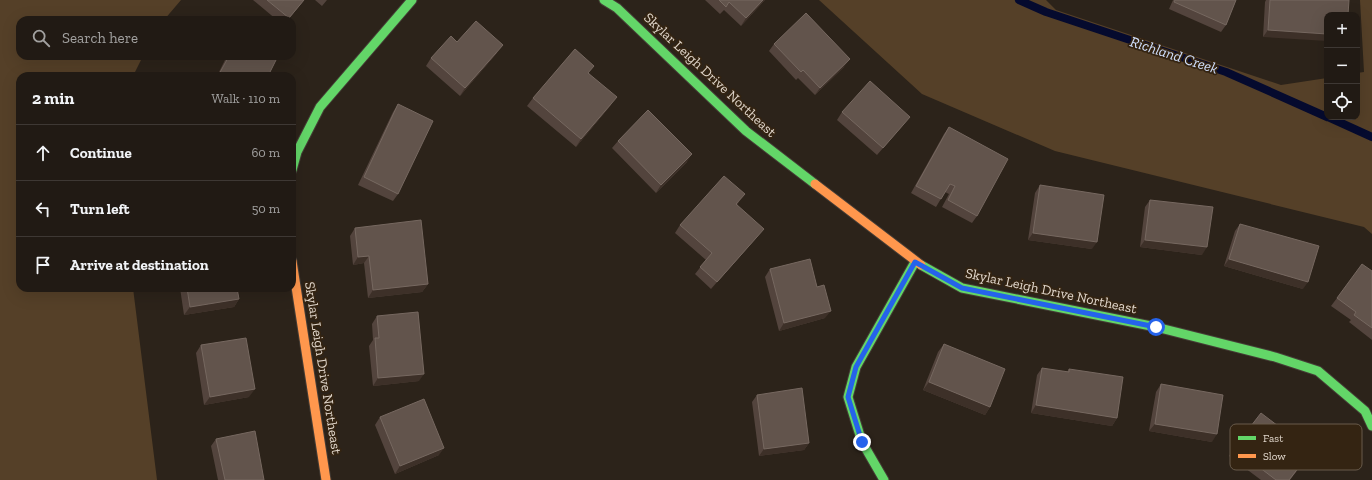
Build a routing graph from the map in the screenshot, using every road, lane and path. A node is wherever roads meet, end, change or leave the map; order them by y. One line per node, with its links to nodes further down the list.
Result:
1 (412, 0): 3 (street)
2 (604, 0): 4 (street, Skylar Leigh Drive Northeast)
3 (296, 156)
4 (915, 262): 6 (street, Skylar Leigh Drive Northeast); 8 (street)
5 (296, 287): 7 (street, Skylar Leigh Drive Northeast)
6 (1372, 426)
7 (326, 480)
8 (884, 480)

